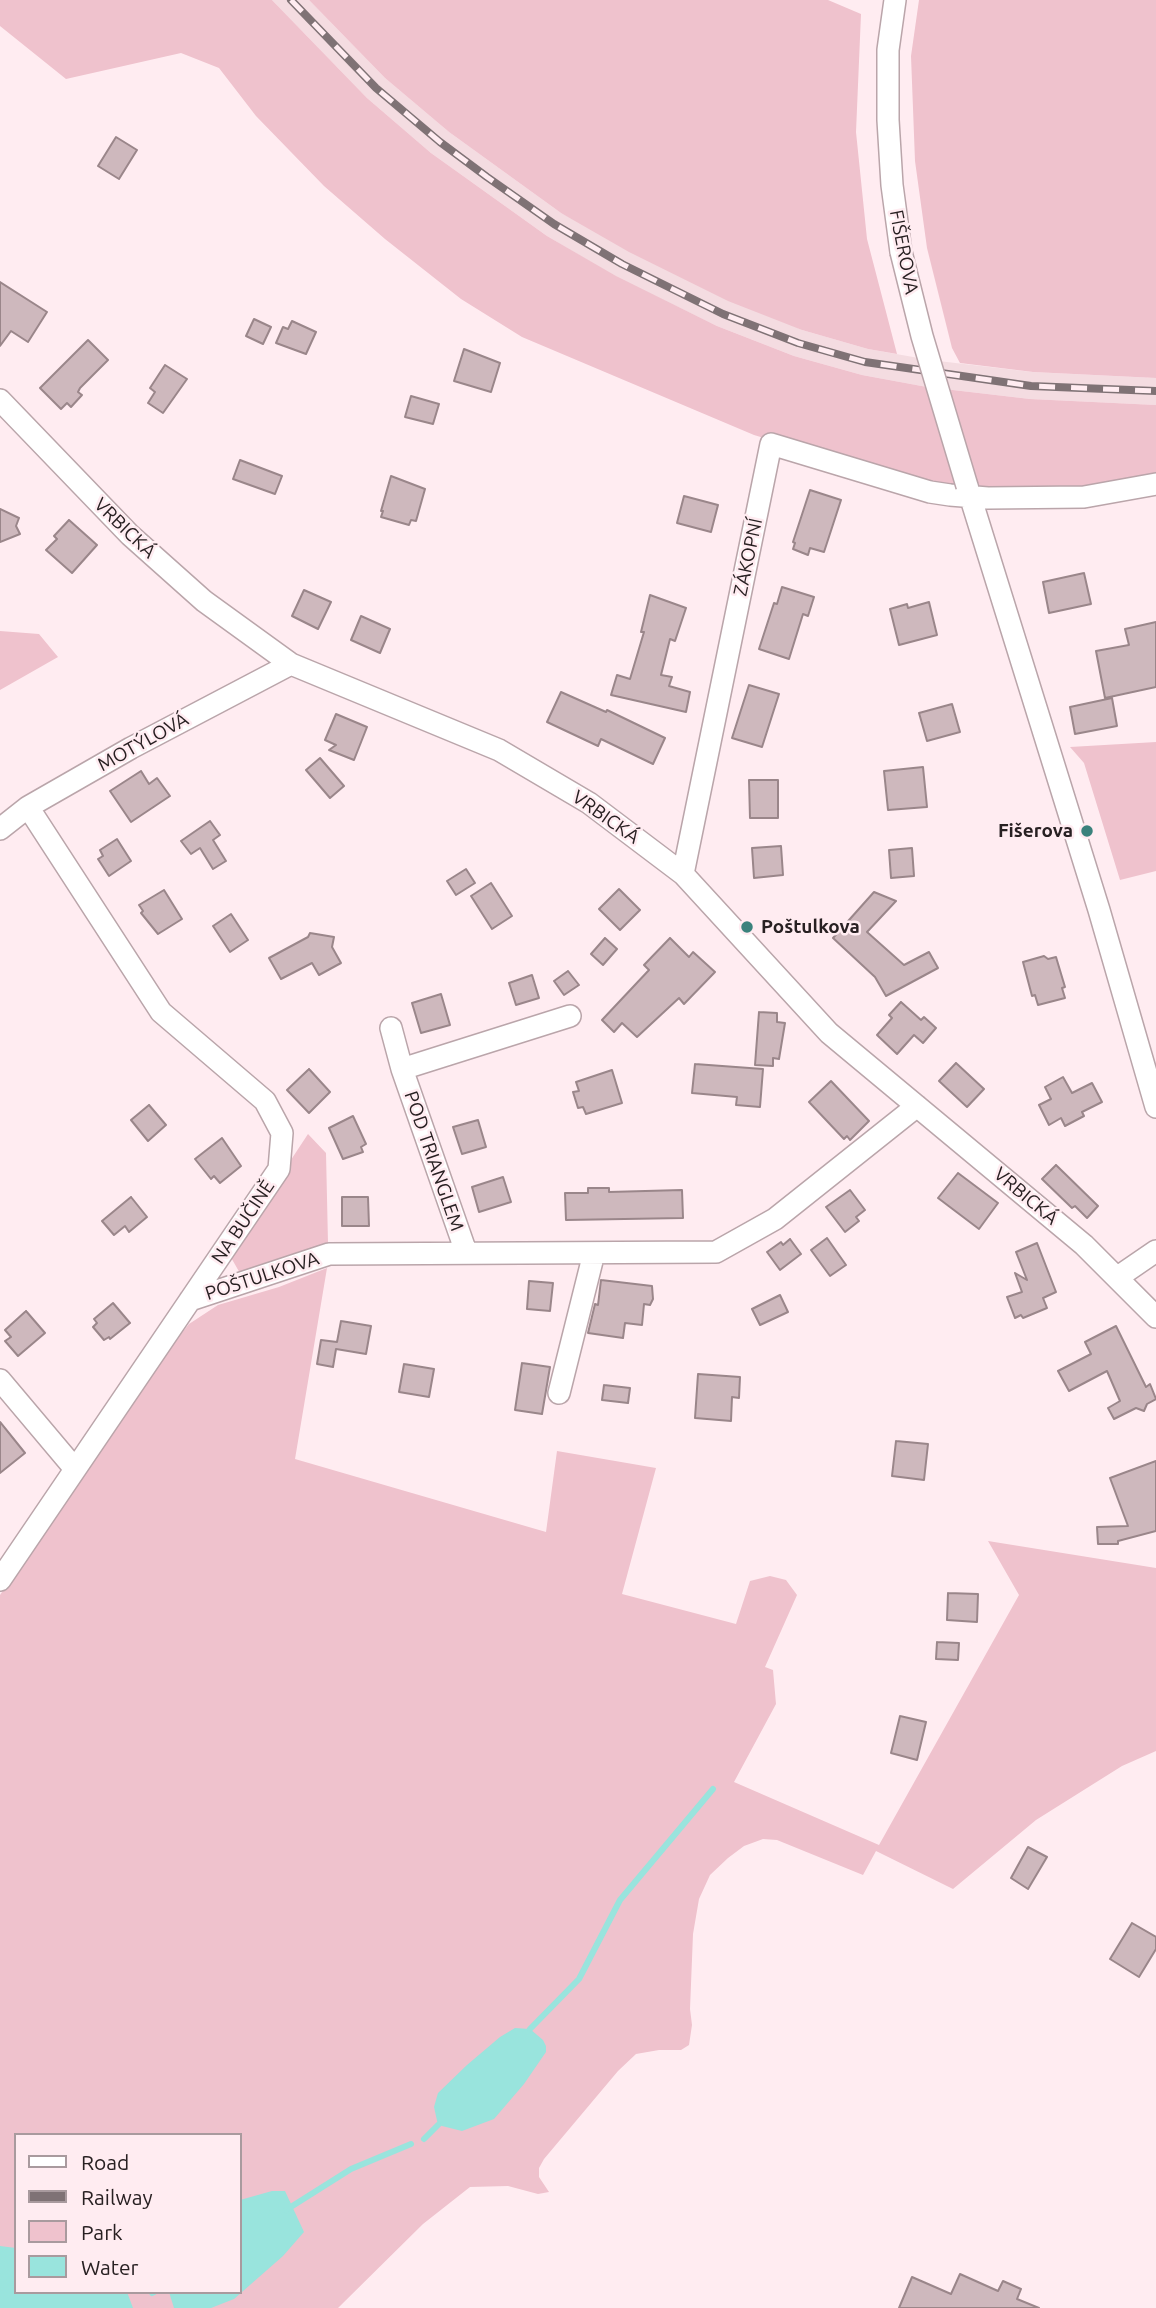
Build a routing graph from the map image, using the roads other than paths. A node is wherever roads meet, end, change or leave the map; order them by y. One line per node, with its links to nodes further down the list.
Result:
1 (895, 0): 4 (street, FIŠEROVA, bridge)
2 (0, 400): 5 (street, VRBICKÁ)
3 (1156, 484): 4 (street)
4 (969, 491): 8 (street, ZÁKOPNÍ); 13 (street, FIŠEROVA)
5 (291, 664): 6 (street, MOTÝLOVÁ); 8 (street, VRBICKÁ)
6 (28, 807): 7 (street, MOTÝLOVÁ); 18 (street, NA BUČINĚ)
7 (0, 829)
8 (682, 873): 12 (street, VRBICKÁ)
9 (570, 1016): 11 (street, POD TRIANGLEM)
10 (391, 1028): 11 (street, POD TRIANGLEM)
11 (402, 1069): 15 (street, POD TRIANGLEM)
12 (917, 1106): 16 (street, POŠTULKOVA); 17 (street, VRBICKÁ)
13 (1156, 1107)
14 (1156, 1251): 17 (street)
15 (466, 1252): 16 (street, POŠTULKOVA); 18 (street, POŠTULKOVA)
16 (594, 1252): 21 (street)
17 (1118, 1277): 19 (street, VRBICKÁ)
18 (190, 1300): 22 (street, NA BUČINĚ)
19 (1156, 1317)
20 (0, 1380): 22 (street)
21 (559, 1393)
22 (75, 1469): 23 (street, NA BUČINĚ)
23 (0, 1580)

